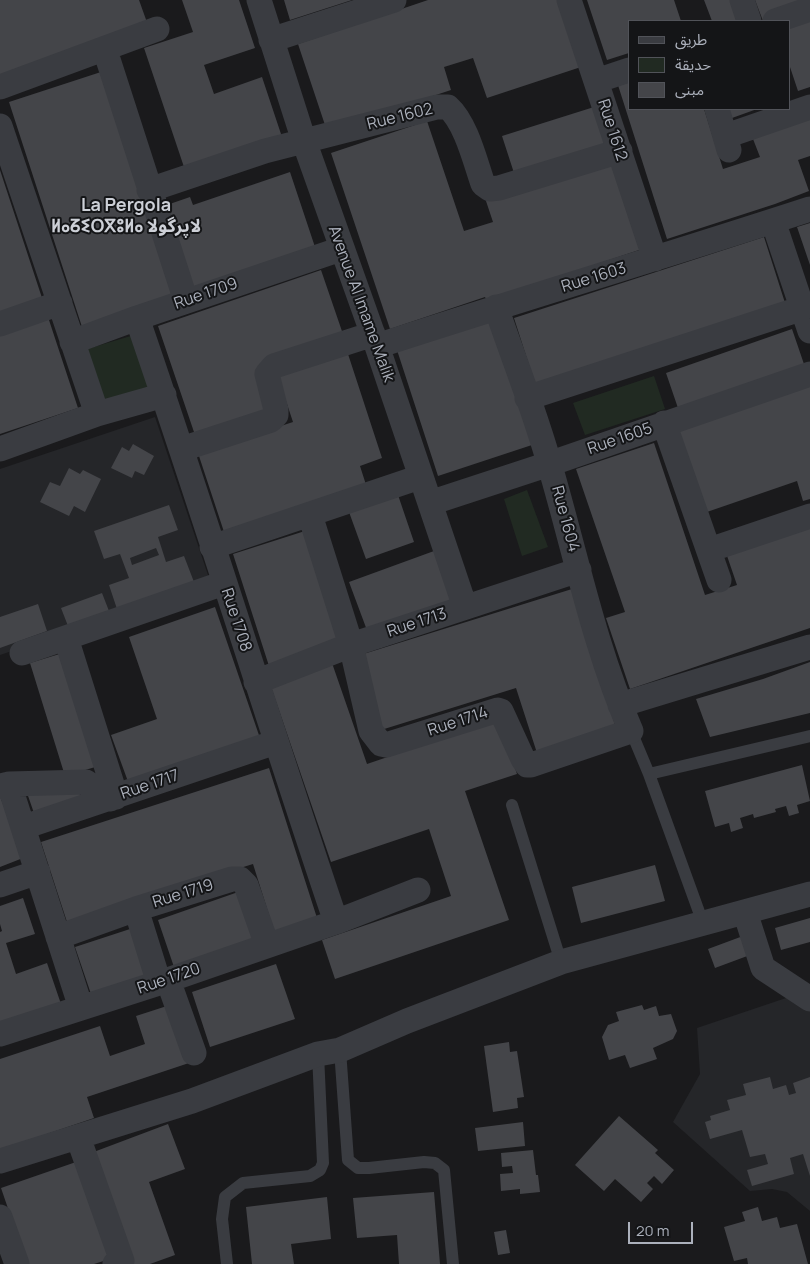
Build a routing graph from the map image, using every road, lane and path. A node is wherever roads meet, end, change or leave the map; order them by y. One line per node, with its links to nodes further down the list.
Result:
1 (259, 0): 9 (street, Avenue Al Imame Malik)
2 (394, 0): 9 (street)
3 (569, 0): 12 (street, Rue 1612)
4 (742, 0): 6 (street)
5 (810, 9): 7 (street)
6 (749, 20)
7 (778, 20)
8 (157, 29): 10 (street)
9 (271, 40): 17 (street, Avenue Al Imame Malik)
10 (105, 50): 13 (street); 20 (street)
11 (628, 70): 12 (street)
12 (596, 82): 18 (street, Rue 1612)
13 (0, 87)
14 (810, 107): 15 (street)
15 (717, 110)
16 (0, 126): 19 (street)
17 (304, 141): 18 (street, Rue 1602); 20 (street); 23 (street, Avenue Al Imame Malik)
18 (620, 151): 24 (street, Rue 1612)
19 (6, 165): 26 (street)
20 (149, 190): 25 (street)
21 (810, 209): 22 (street, Rue 1603)
22 (772, 221): 24 (street, Rue 1603); 28 (street)
23 (341, 248): 25 (street, Rue 1709); 32 (street, Avenue Al Imame Malik)
24 (655, 259): 27 (street, Rue 1603)
25 (186, 301): 29 (street, Rue 1709)
26 (60, 303): 30 (street); 33 (street)
27 (496, 307): 32 (street, Rue 1603); 36 (street, Rue 1604)
28 (803, 308): 31 (street); 36 (street)
29 (137, 318): 33 (street, Rue 1709); 35 (street, Rue 1708)
30 (0, 324)
31 (810, 331)
32 (375, 340): 40 (street, Rue 1603); 42 (street, Avenue Al Imame Malik)
33 (72, 342): 37 (street)
34 (810, 374): 38 (street, Rue 1605)
35 (164, 395): 37 (street); 40 (street, Rue 1708)
36 (527, 398): 41 (street, Rue 1604)
37 (96, 414): 39 (street)
38 (664, 423): 41 (street, Rue 1605); 47 (street)
39 (0, 449)
40 (182, 449): 46 (street, Rue 1708)
41 (549, 464): 43 (street, Rue 1605); 48 (street, Rue 1604)
42 (420, 477): 43 (street, Avenue Al Imame Malik); 44 (street)
43 (430, 503): 51 (street, Avenue Al Imame Malik)
44 (310, 515): 46 (street); 53 (street)
45 (810, 516): 47 (street)
46 (212, 547): 50 (street, Rue 1708)
47 (709, 550): 49 (street)
48 (579, 570): 51 (street, Rue 1713); 57 (street, Rue 1604)
49 (719, 580)
50 (224, 583): 52 (street); 56 (street, Rue 1708)
51 (465, 607): 53 (street, Rue 1713)
52 (66, 638): 55 (street); 63 (street)
53 (351, 645): 56 (street, Rue 1713); 58 (street, Rue 1714)
54 (810, 647): 57 (street)
55 (22, 653)
56 (256, 682): 60 (street, Rue 1708)
57 (620, 705): 58 (street, Rue 1604)
58 (632, 731): 61 (lane)
59 (810, 736): 61 (lane)
60 (276, 742): 63 (street, Rue 1717); 72 (street, Rue 1708)
61 (649, 774): 73 (lane)
62 (5, 785): 63 (street); 65 (street)
63 (113, 798): 65 (street, Rue 1717)
64 (512, 805): 76 (lane)
65 (24, 827): 66 (street)
66 (38, 872): 67 (street); 74 (street)
67 (0, 885)
68 (418, 890): 72 (street, Rue 1720)
69 (810, 894): 71 (street)
70 (136, 909): 74 (street, Rue 1719); 75 (street, Rue 1719); 77 (street)
71 (745, 912): 73 (street); 78 (street)
72 (336, 922): 75 (street, Rue 1720)
73 (703, 923): 76 (street)
74 (58, 937): 79 (street)
75 (267, 945): 77 (street, Rue 1720)
76 (561, 962): 81 (street)
77 (164, 982): 79 (street, Rue 1720); 82 (street)
78 (810, 1000)
79 (81, 1008): 80 (street, Rue 1720)
80 (0, 1034)
81 (329, 1052): 83 (street); 88 (lane); 89 (lane)
82 (194, 1053)
83 (78, 1137): 84 (street); 86 (street)
84 (0, 1161)
85 (0, 1217): 87 (street)
86 (122, 1263)
87 (17, 1264)
88 (227, 1264)
89 (453, 1264)

